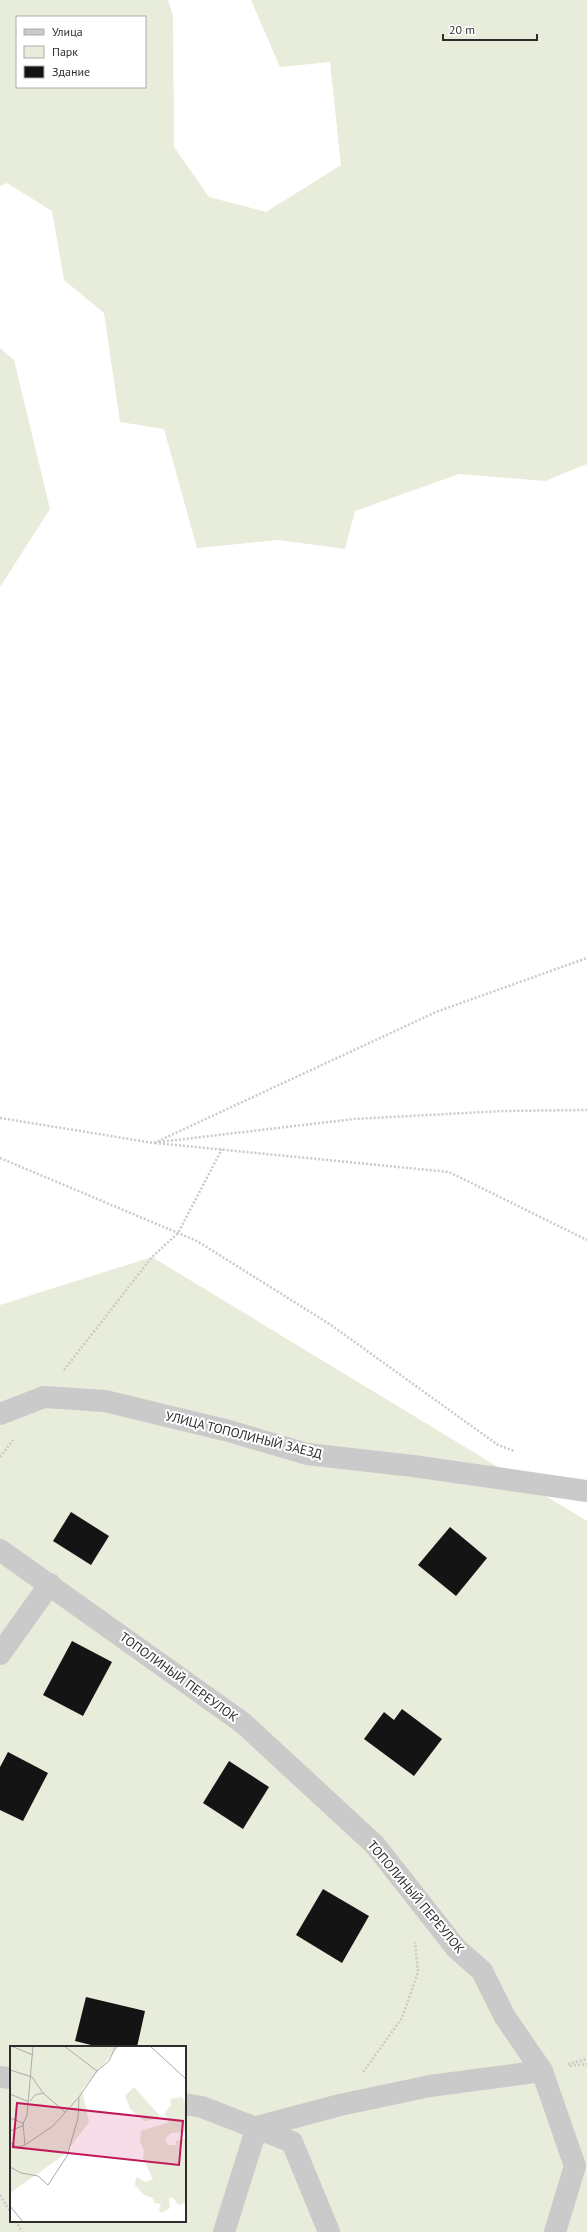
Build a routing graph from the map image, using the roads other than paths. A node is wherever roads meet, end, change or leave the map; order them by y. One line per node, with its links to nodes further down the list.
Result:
1 (0, 1414): 2 (street, УЛИЦА ТОПОЛИНЫЙ ЗАЕЗД)
2 (587, 1491)
3 (0, 1550): 4 (street, ТОПОЛИНЫЙ ПЕРЕУЛОК)
4 (50, 1584): 5 (street); 6 (street, ТОПОЛИНЫЙ ПЕРЕУЛОК)
5 (0, 1654)
6 (542, 2070): 10 (street); 13 (street, ТОПОЛИНЫЙ ПЕРЕУЛОК)
7 (0, 2077): 8 (street)
8 (10, 2078)
9 (186, 2104): 10 (street)
10 (257, 2127): 11 (street); 12 (street)
11 (224, 2232)
12 (329, 2232)
13 (555, 2232)

